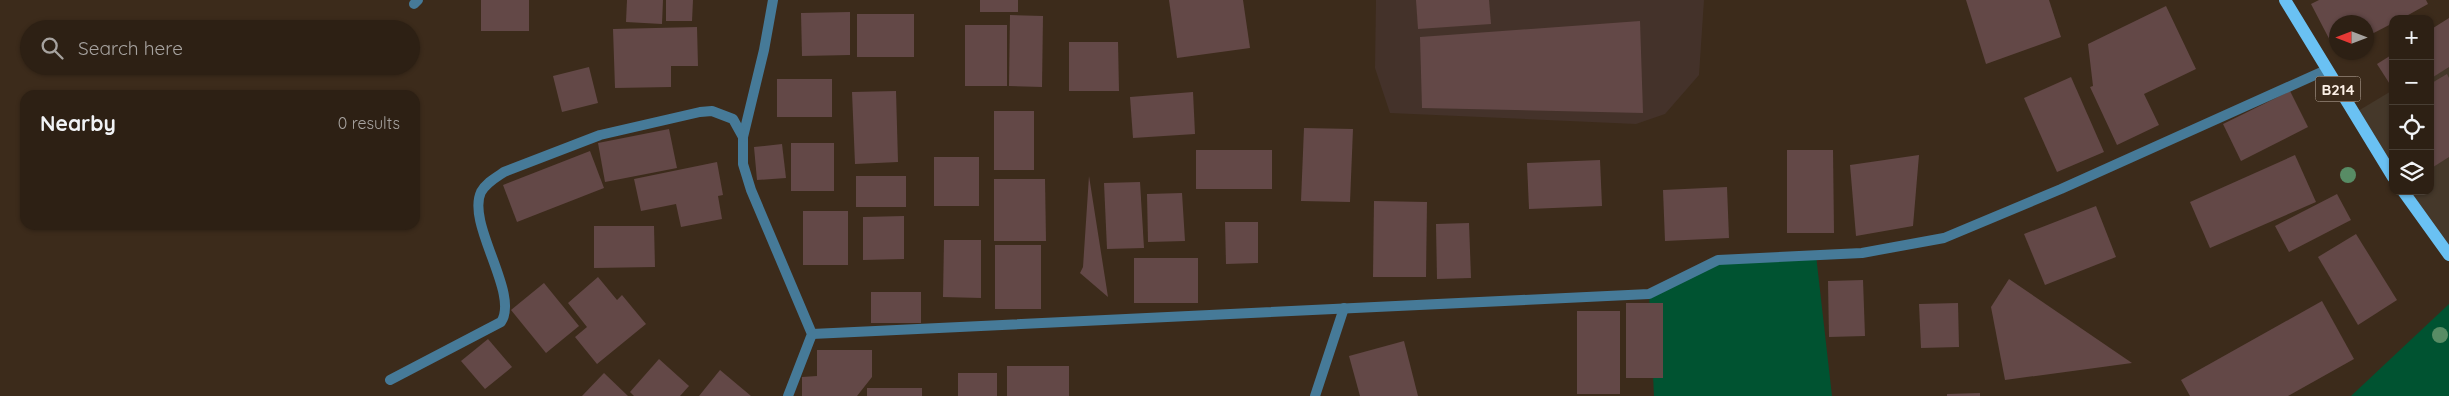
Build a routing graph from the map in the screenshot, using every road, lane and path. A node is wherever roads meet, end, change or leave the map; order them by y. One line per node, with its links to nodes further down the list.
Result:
1 (773, 0): 4 (street)
2 (2285, 0): 3 (main road, B214)
3 (2326, 70): 5 (main road, B214); 8 (street)
4 (743, 137): 9 (street); 10 (street)
5 (2389, 171)
6 (2406, 195): 7 (main road)
7 (2449, 255)
8 (1344, 308): 9 (street); 12 (street)
9 (812, 334): 11 (street)
10 (390, 380)
11 (788, 396)
12 (1315, 396)

